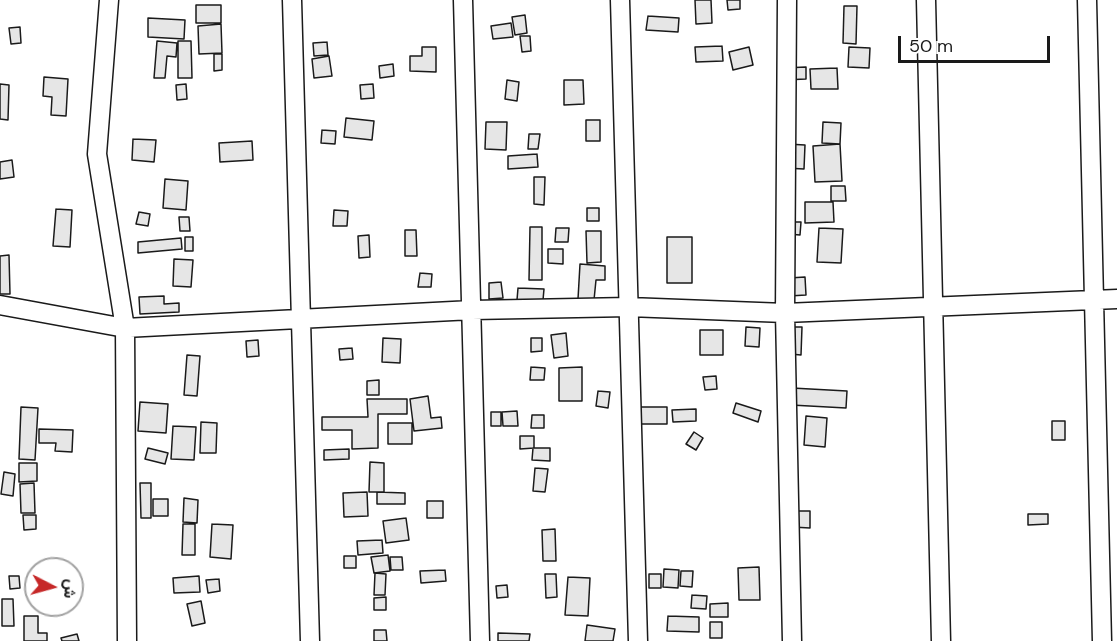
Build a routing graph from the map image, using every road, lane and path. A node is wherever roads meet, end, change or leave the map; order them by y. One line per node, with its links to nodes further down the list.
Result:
1 (110, 0): 16 (street)
2 (292, 0): 15 (street)
3 (463, 0): 13 (street)
4 (620, 0): 11 (street)
5 (787, 0): 14 (street)
6 (926, 0): 12 (street)
7 (1087, 0): 8 (street)
8 (1094, 299): 9 (street); 12 (street); 23 (street)
9 (1117, 299)
10 (0, 305): 16 (street)
11 (629, 307): 13 (street); 14 (street); 20 (street)
12 (933, 307): 14 (street); 22 (street)
13 (472, 310): 15 (street); 19 (street)
14 (784, 313): 21 (street)
15 (301, 319): 16 (street); 18 (street)
16 (125, 328): 17 (street)
17 (127, 641)
18 (310, 641)
19 (480, 641)
20 (638, 641)
21 (792, 641)
22 (941, 641)
23 (1102, 641)

